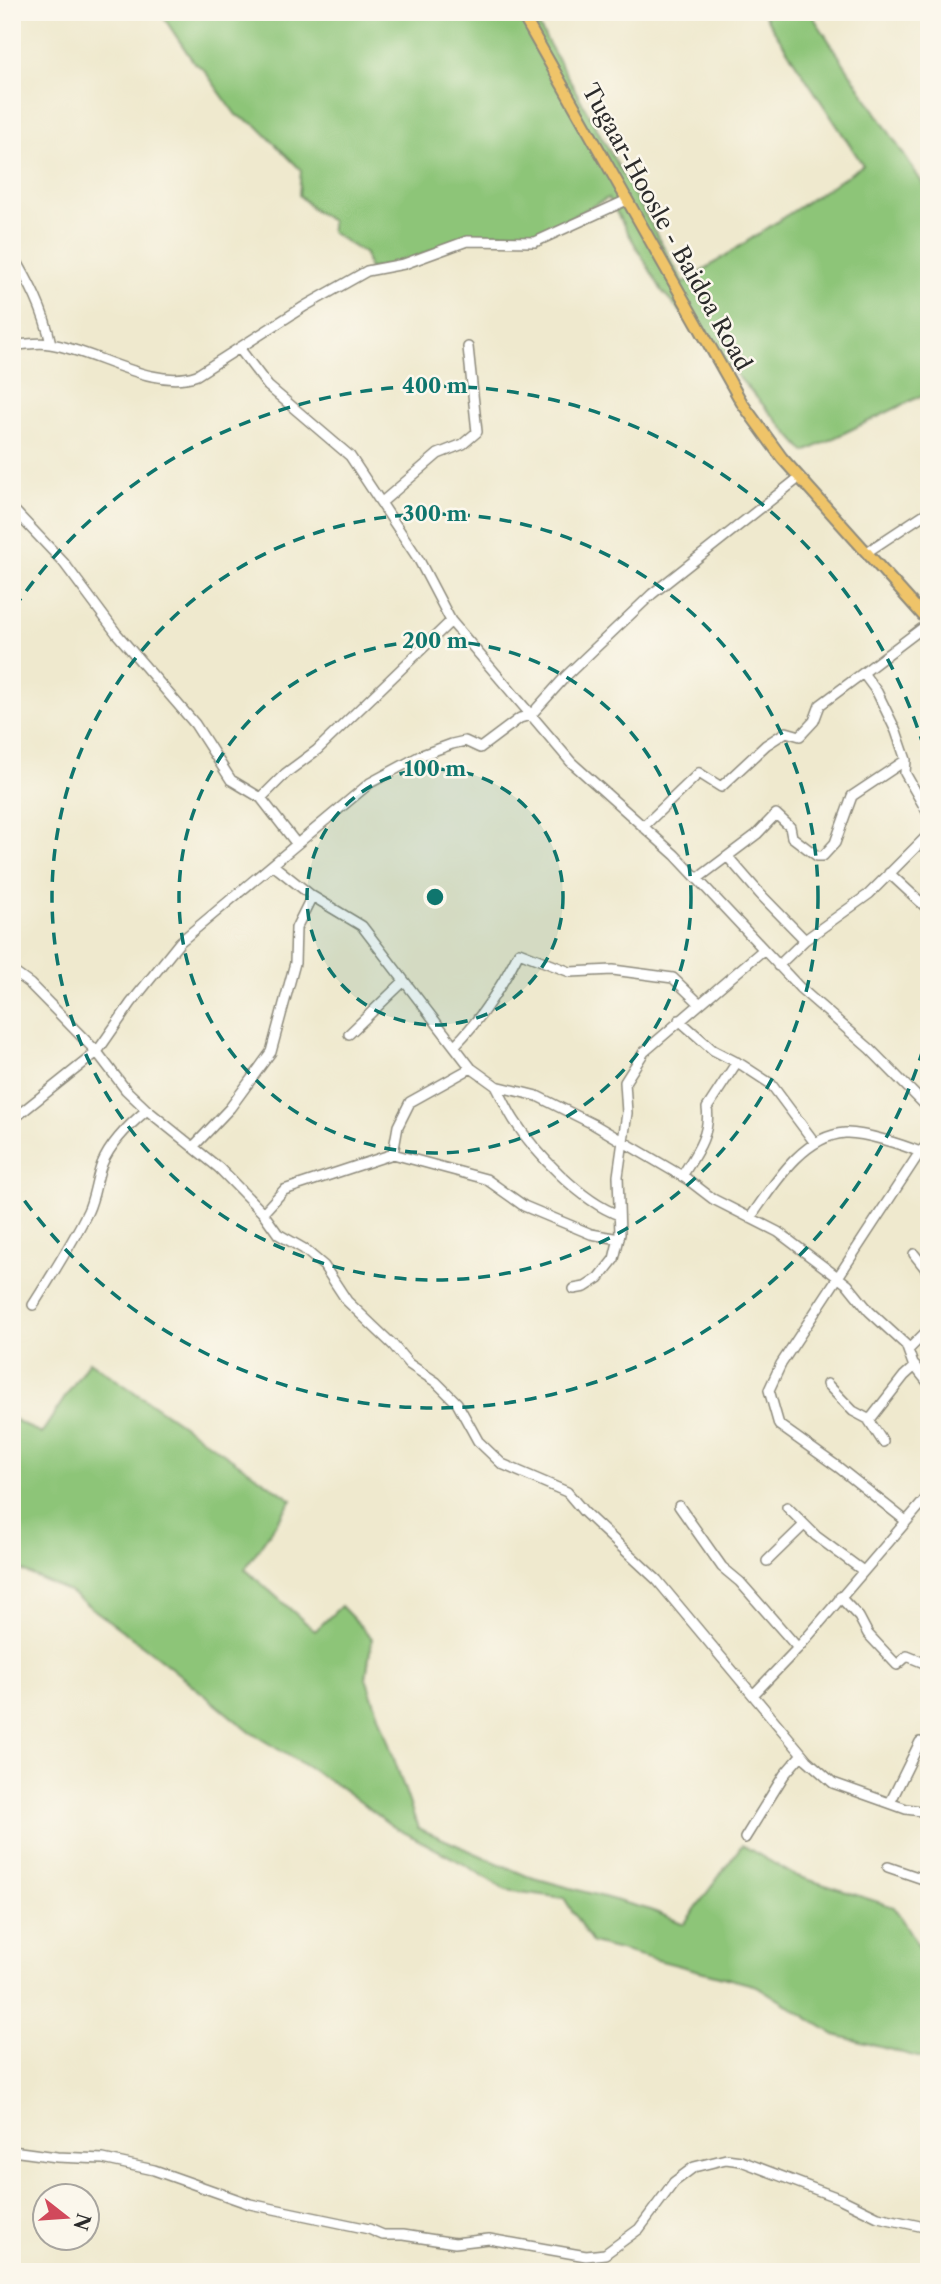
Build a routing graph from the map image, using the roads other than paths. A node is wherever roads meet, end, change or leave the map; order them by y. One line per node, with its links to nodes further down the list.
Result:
1 (521, 12): 2 (main road, Tugaar-Hoosle - Baidoa Road)
2 (627, 200): 7 (street); 8 (main road, Tugaar-Hoosle - Baidoa Road)
3 (12, 253): 4 (street)
4 (51, 344): 5 (street); 7 (street)
5 (12, 346)
6 (468, 347): 9 (street)
7 (239, 348): 9 (street)
8 (800, 477): 12 (main road, Tugaar-Hoosle - Baidoa Road); 16 (street)
9 (382, 502): 13 (street)
10 (12, 508): 18 (street)
11 (929, 510): 12 (street)
12 (867, 552): 14 (main road, Tugaar-Hoosle - Baidoa Road)
13 (451, 621): 16 (street); 18 (street)
14 (929, 622): 15 (street)
15 (863, 673): 17 (street); 20 (street)
16 (531, 715): 20 (street); 22 (street)
17 (906, 760): 19 (street); 23 (street)
18 (261, 798): 22 (street)
19 (929, 815)
20 (643, 827): 26 (street)
21 (929, 834): 25 (street)
22 (296, 844): 24 (street)
23 (727, 857): 26 (street); 29 (street)
24 (273, 865): 27 (street); 38 (street)
25 (890, 873): 28 (street); 29 (street)
26 (697, 878): 30 (street)
27 (312, 896): 33 (street); 48 (street)
28 (929, 910)
29 (805, 940): 31 (street)
30 (763, 950): 31 (street); 34 (street)
31 (778, 966): 42 (street)
32 (12, 971): 38 (street)
33 (404, 981): 36 (street); 37 (street)
34 (700, 1004): 35 (street); 37 (street)
35 (679, 1020): 39 (street); 45 (street)
36 (349, 1034)
37 (455, 1045): 40 (street)
38 (97, 1052): 43 (street); 44 (street)
39 (737, 1062): 46 (street); 51 (street)
40 (471, 1068): 41 (street); 50 (street)
41 (496, 1086): 45 (street); 53 (street)
42 (929, 1109)
43 (147, 1110): 48 (street); 60 (street)
44 (12, 1120)
45 (624, 1140): 51 (street); 53 (street)
46 (815, 1143): 49 (street); 54 (street)
47 (929, 1143): 49 (street)
48 (193, 1147): 52 (street)
49 (920, 1152): 58 (street)
50 (393, 1154): 52 (street); 55 (street)
51 (682, 1176): 54 (street)
52 (263, 1213): 78 (street)
53 (619, 1215): 55 (street)
54 (750, 1218): 58 (street)
55 (619, 1239): 59 (street)
56 (914, 1254): 57 (street)
57 (929, 1273)
58 (837, 1277): 62 (street); 71 (street)
59 (574, 1289)
60 (33, 1305)
61 (929, 1329): 62 (street)
62 (908, 1350): 63 (street)
63 (915, 1366): 65 (street); 66 (street)
64 (827, 1384): 66 (street)
65 (929, 1384)
66 (868, 1419): 67 (street)
67 (883, 1442)
68 (929, 1495): 71 (street)
69 (679, 1506): 76 (street)
70 (787, 1507): 72 (street)
71 (906, 1521): 74 (street)
72 (804, 1525): 73 (street); 74 (street)
73 (767, 1561)
74 (862, 1570): 75 (street)
75 (839, 1597): 76 (street); 77 (street)
76 (798, 1648): 78 (street)
77 (929, 1665)
78 (754, 1694): 80 (street)
79 (929, 1745): 81 (street)
80 (802, 1754): 81 (street); 83 (street)
81 (890, 1803): 82 (street)
82 (929, 1811)
83 (745, 1838)
84 (888, 1867): 85 (street)
85 (929, 1881)
86 (12, 2151): 87 (street)
87 (929, 2228)

